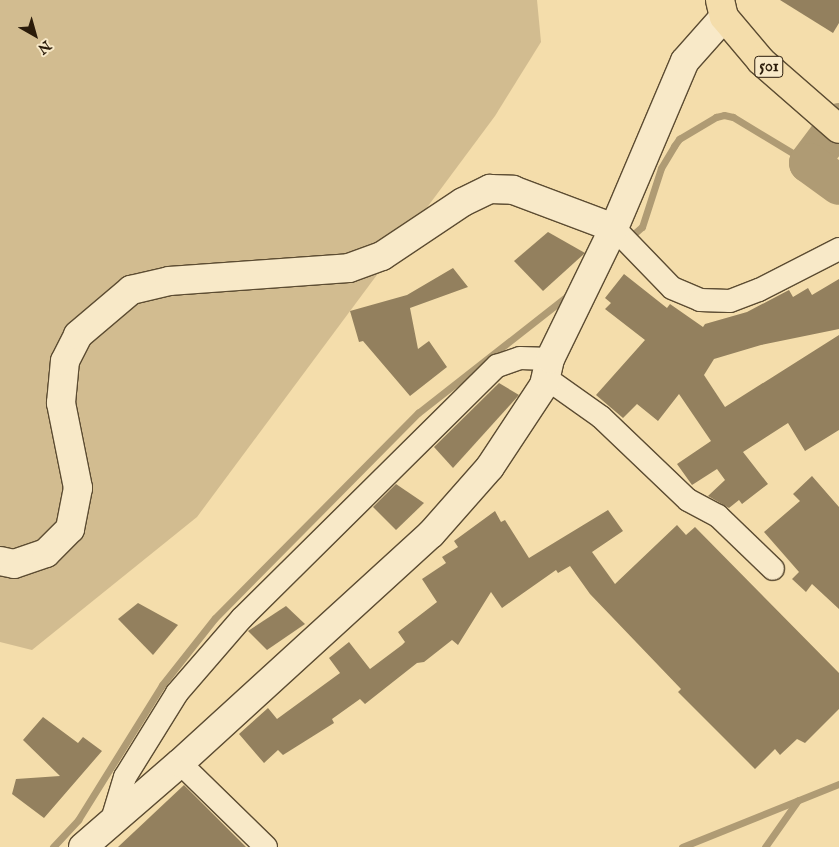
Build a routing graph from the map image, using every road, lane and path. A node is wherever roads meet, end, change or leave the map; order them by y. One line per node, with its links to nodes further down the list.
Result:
1 (722, 8): 2 (highway, 501); 3 (street)
2 (829, 120)
3 (612, 235): 4 (street); 5 (street); 6 (street)
4 (839, 249)
5 (548, 368): 7 (street); 8 (street); 9 (street)
6 (0, 561)
7 (773, 569)
8 (180, 763): 9 (street); 11 (street)
9 (112, 820): 10 (street)
10 (83, 847)
11 (266, 847)

